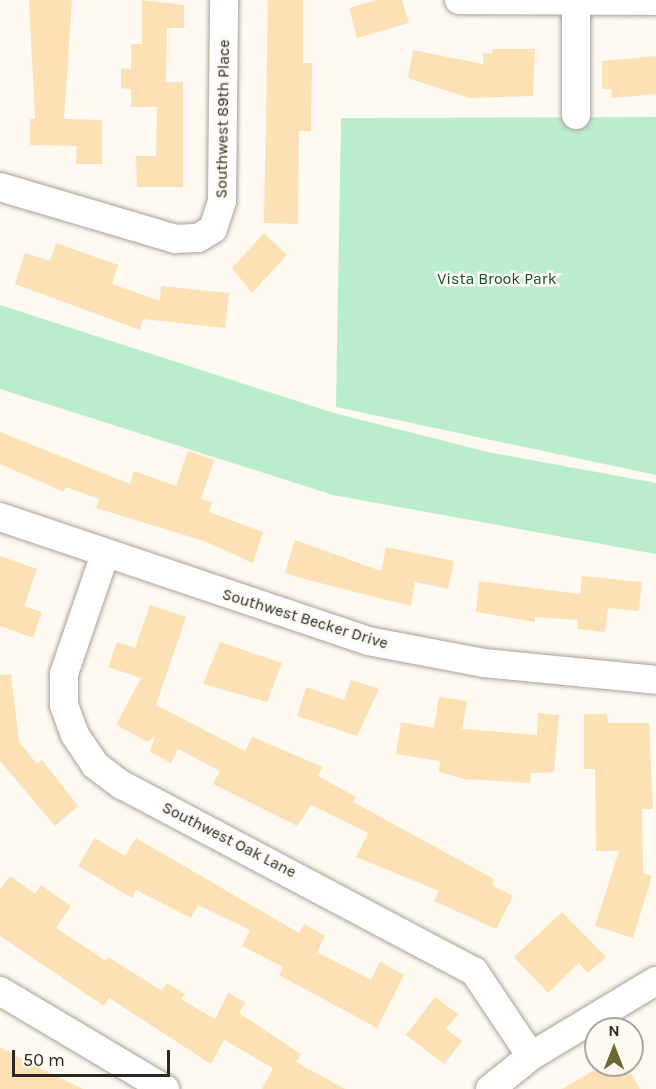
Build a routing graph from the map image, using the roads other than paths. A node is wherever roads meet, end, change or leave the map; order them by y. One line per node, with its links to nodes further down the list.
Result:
1 (224, 0): 6 (street, Southwest 89th Place)
2 (459, 0): 3 (street)
3 (576, 1): 4 (street); 5 (street)
4 (656, 1)
5 (576, 115)
6 (0, 187)
7 (0, 517): 8 (street, Southwest Becker Drive)
8 (105, 554): 9 (street, Southwest Becker Drive); 12 (street, Southwest Oak Lane)
9 (656, 680)
10 (656, 981): 12 (street)
11 (0, 991): 13 (street)
12 (531, 1056): 14 (street)
13 (165, 1089)
14 (490, 1089)

